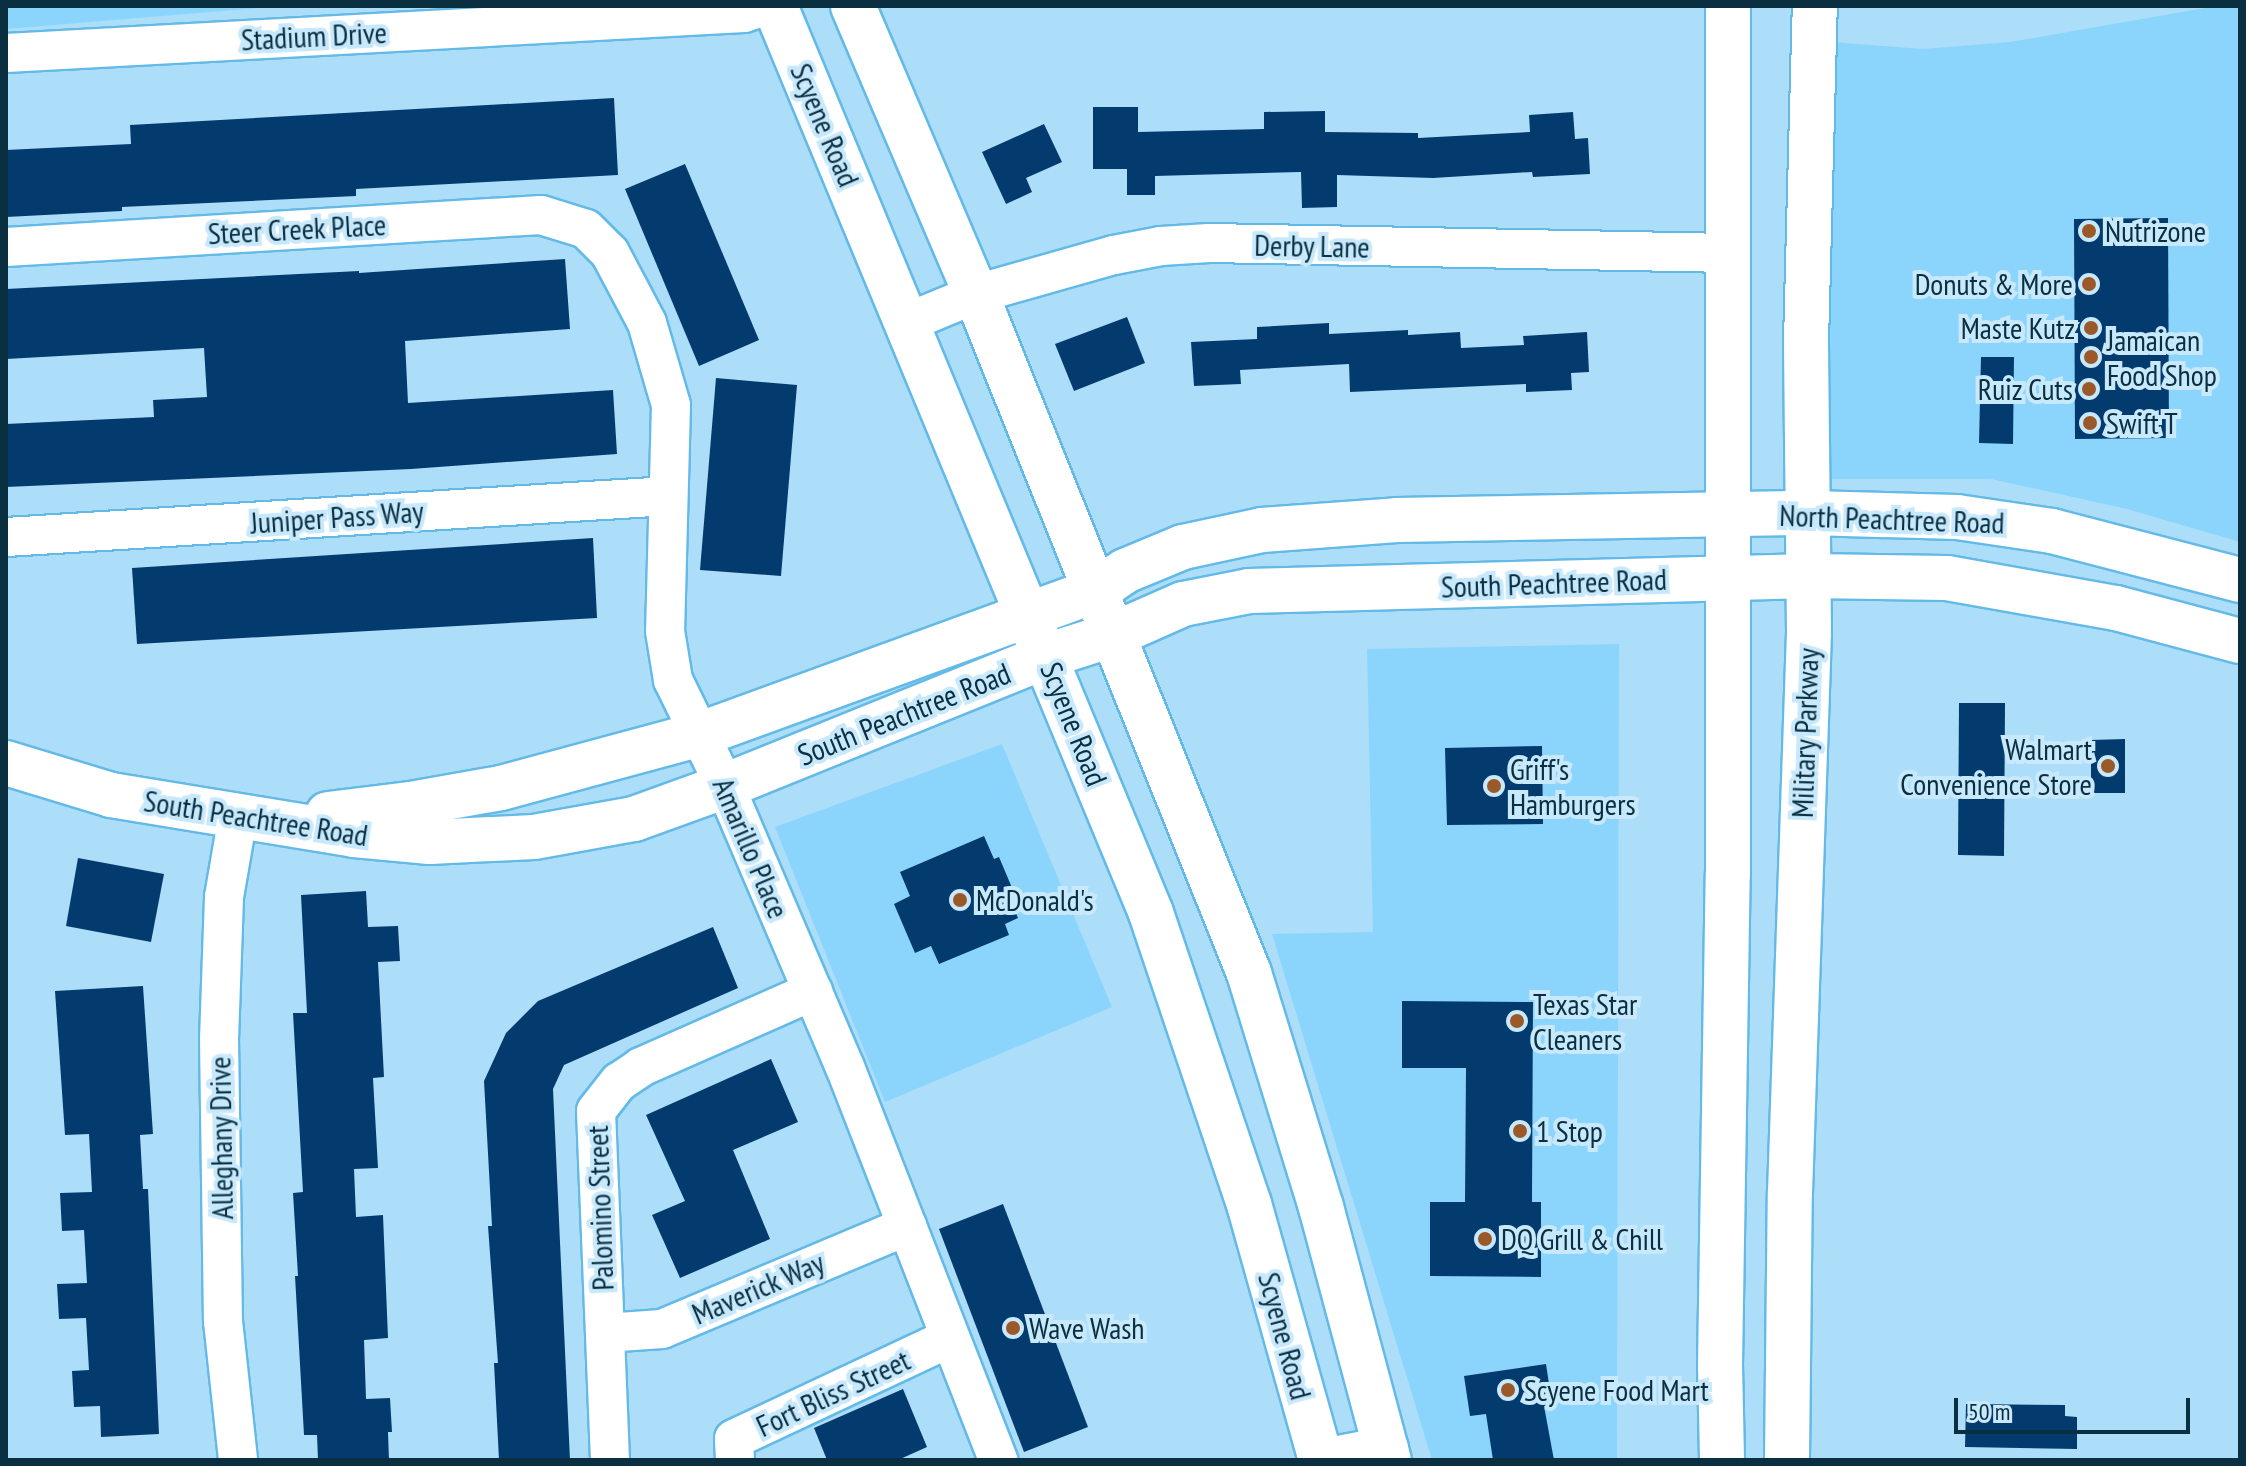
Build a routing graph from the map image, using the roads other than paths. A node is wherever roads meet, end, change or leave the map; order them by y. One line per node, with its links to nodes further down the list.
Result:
1 (764, 6): 6 (street, Stadium Drive)
2 (775, 6): 11 (main road, Scyene Road)
3 (853, 6): 10 (main road)
4 (1728, 6): 9 (main road)
5 (1815, 6): 13 (main road, Military Parkway)
6 (6, 53)
7 (586, 229): 8 (street, Steer Creek Place); 12 (street, Amarillo Place)
8 (6, 247)
9 (1728, 253): 10 (street, Derby Lane); 14 (main road)
10 (976, 294): 11 (street, Derby Lane); 19 (main road)
11 (908, 322): 20 (main road, Scyene Road)
12 (668, 496): 15 (street, Juniper Pass Way); 24 (street, Amarillo Place)
13 (1810, 513): 14 (main road, North Peachtree Road); 16 (main road, Military Parkway); 18 (main road, North Peachtree Road)
14 (1728, 515): 17 (main road); 19 (main road)
15 (6, 537)
16 (1810, 576): 17 (main road, South Peachtree Road); 22 (main road, North Peachtree Road); 29 (main road, Military Parkway)
17 (1729, 578): 21 (main road, South Peachtree Road); 30 (main road)
18 (2240, 580)
19 (1097, 590): 20 (main road); 21 (main road)
20 (1028, 613): 23 (main road, Scyene Road); 24 (main road)
21 (1115, 634): 23 (main road, South Peachtree Road); 34 (main road)
22 (2240, 641)
23 (1046, 656): 26 (main road, South Peachtree Road); 39 (main road, Scyene Road)
24 (701, 734): 26 (street, Amarillo Place); 27 (main road)
25 (6, 763): 27 (main road, South Peachtree Road)
26 (725, 786): 27 (main road, South Peachtree Road); 28 (street, Amarillo Place)
27 (252, 818): 35 (street, Alleghany Drive)
28 (813, 991): 31 (street, Amarillo Place); 32 (street, Palomino Street)
29 (1790, 1193): 30 (main road); 42 (main road, Military Parkway)
30 (1724, 1196): 41 (main road)
31 (907, 1226): 32 (street, Maverick Way); 33 (street, Amarillo Place)
32 (605, 1333): 36 (street, Palomino Street)
33 (950, 1338): 37 (street, Fort Bliss Street); 38 (street, Amarillo Place)
34 (1387, 1454): 40 (main road)
35 (238, 1460)
36 (610, 1460)
37 (735, 1460)
38 (998, 1460)
39 (1321, 1460)
40 (1328, 1460)
41 (1722, 1460)
42 (1787, 1460)

